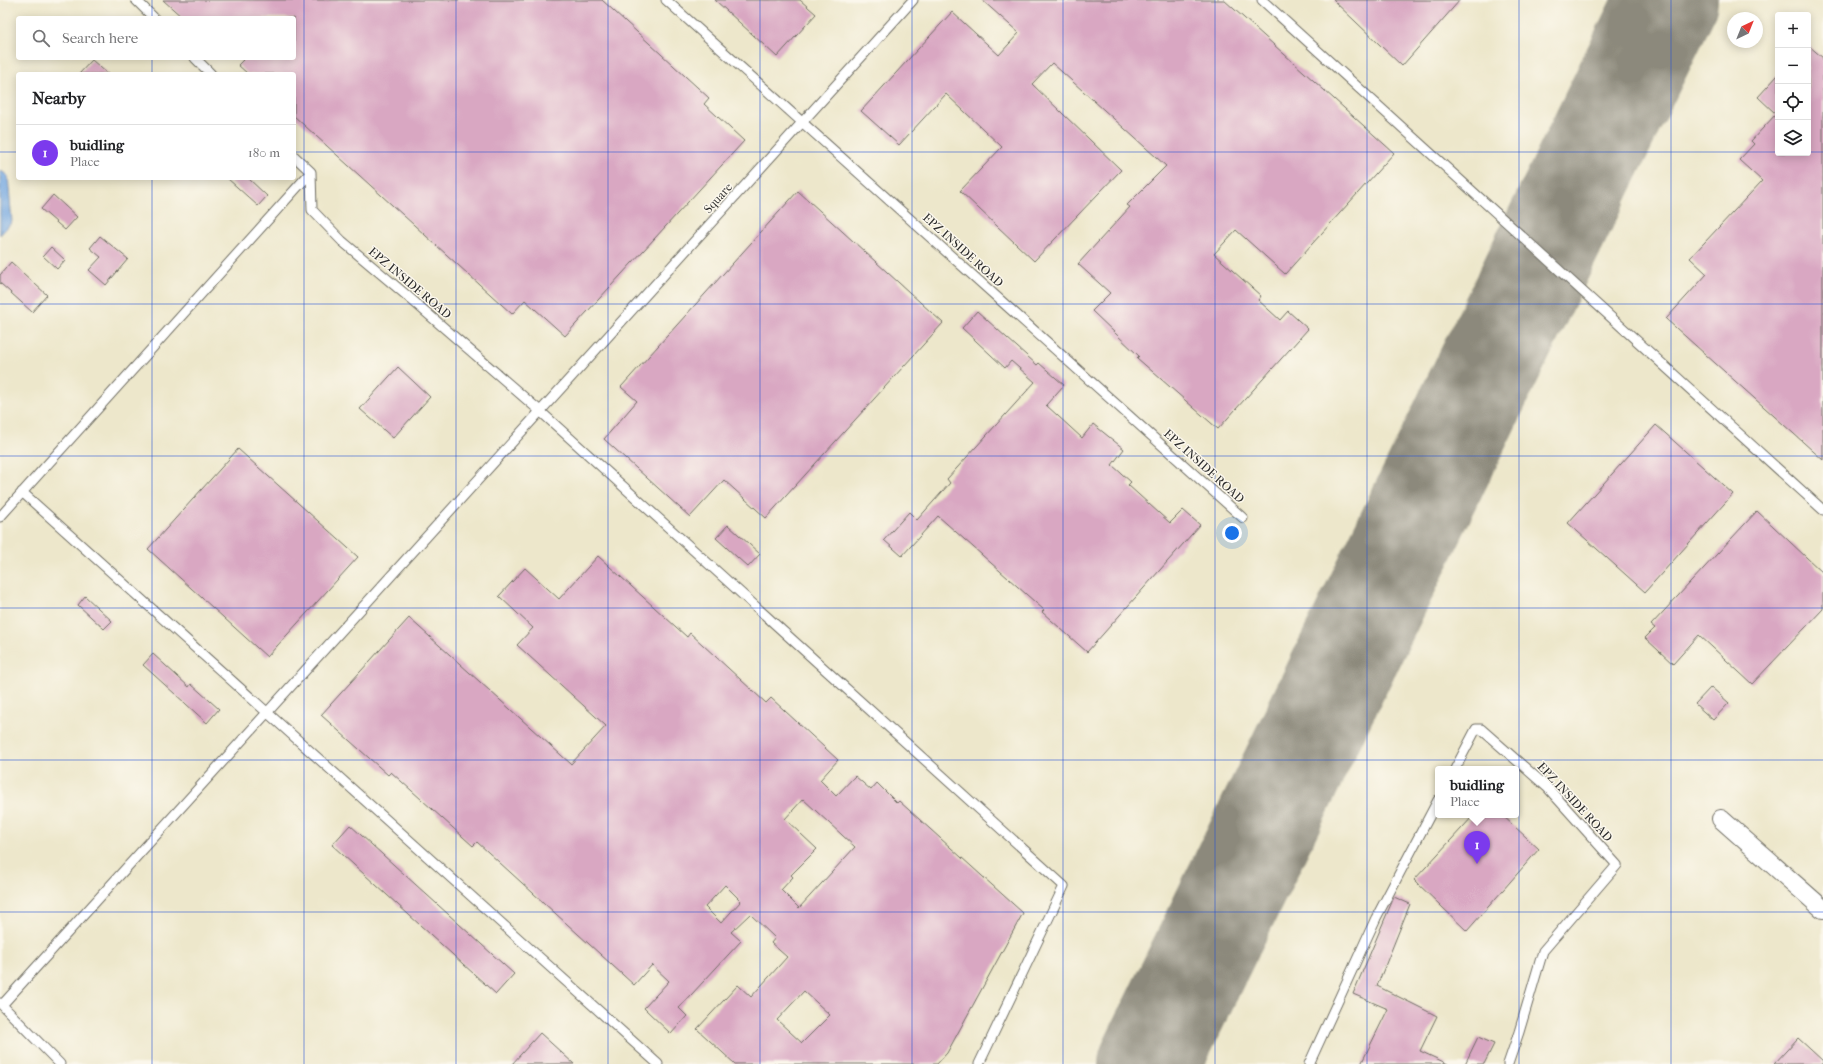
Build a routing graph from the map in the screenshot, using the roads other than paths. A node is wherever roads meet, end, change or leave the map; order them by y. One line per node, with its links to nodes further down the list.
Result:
1 (136, 0): 5 (lane)
2 (666, 0): 8 (lane, EPZ INSIDE ROAD)
3 (913, 0): 8 (lane, Square)
4 (1262, 0): 13 (lane)
5 (152, 16)
6 (197, 60): 7 (lane)
7 (209, 72)
8 (802, 122): 11 (lane, Square); 15 (lane, EPZ INSIDE ROAD)
9 (296, 158): 10 (lane)
10 (311, 172): 11 (lane, EPZ INSIDE ROAD); 12 (lane)
11 (540, 411): 16 (lane, Square); 24 (lane, EPZ INSIDE ROAD)
12 (22, 492): 14 (lane); 16 (lane)
13 (1823, 510)
14 (0, 517)
15 (1243, 518)
16 (268, 712): 21 (lane, Square); 23 (lane)
17 (1457, 766): 26 (lane, EPZ INSIDE ROAD)
18 (1435, 806): 25 (lane)
19 (1721, 819): 20 (street)
20 (1823, 909)
21 (1, 1004): 22 (lane)
22 (60, 1064)
23 (658, 1064)
24 (979, 1064)
25 (1309, 1064)
26 (1508, 1064)

